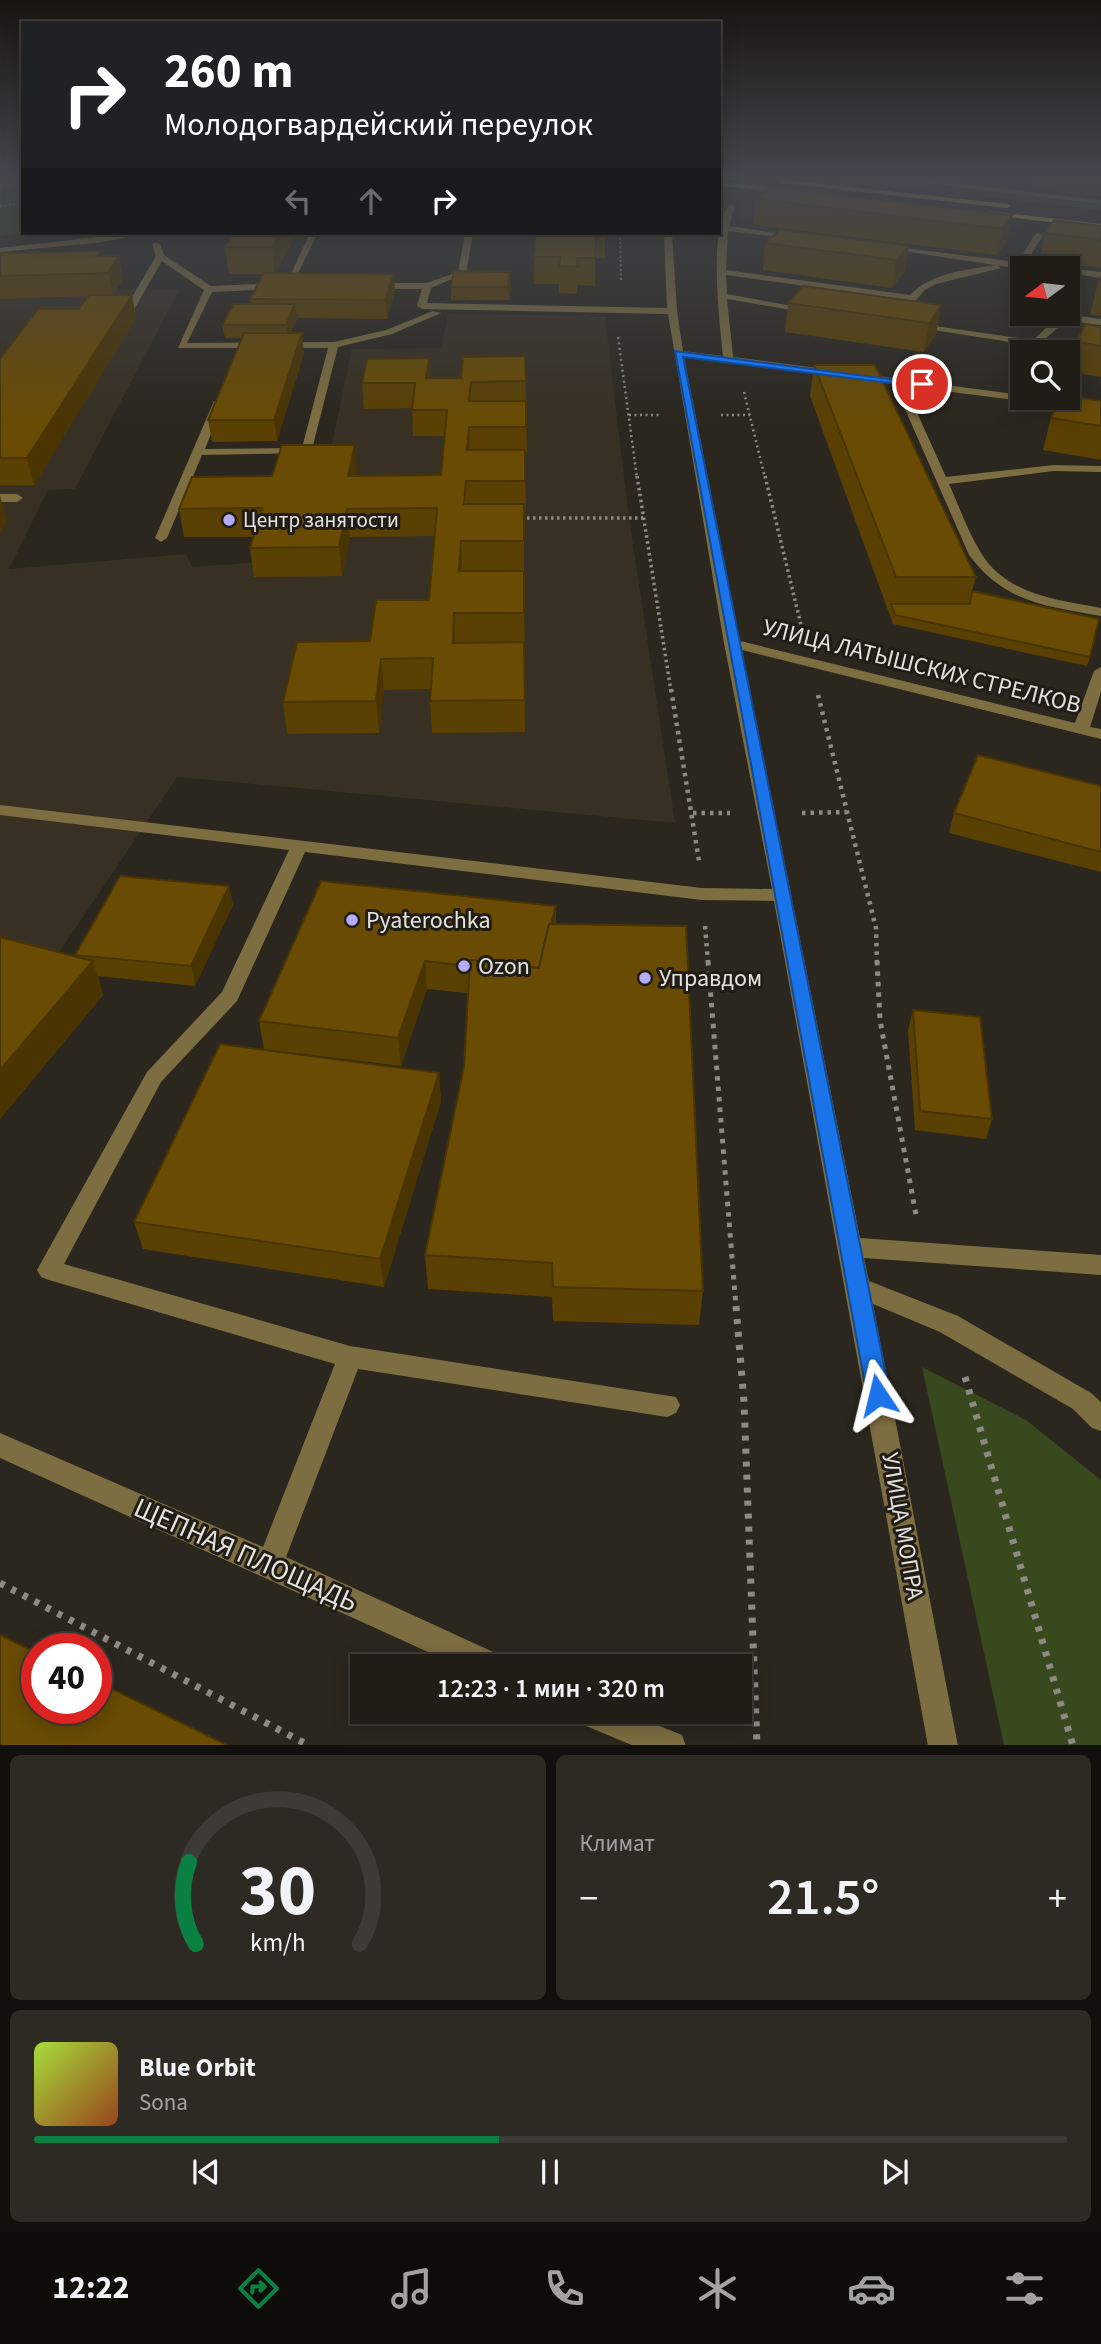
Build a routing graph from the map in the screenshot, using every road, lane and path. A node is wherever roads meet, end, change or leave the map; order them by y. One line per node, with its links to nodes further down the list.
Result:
1 (158, 259): 22 (street)
2 (165, 259): 18 (street)
3 (301, 259): 14 (street)
4 (464, 259): 17 (street)
5 (620, 259): 21 (path)
6 (669, 259): 23 (street, УЛИЦА МОПРА)
7 (724, 259): 11 (street)
8 (974, 259): 9 (street)
9 (1010, 264)
10 (1010, 268): 20 (street)
11 (724, 272): 19 (street); 20 (street)
12 (1080, 272): 13 (street)
13 (1101, 275)
14 (288, 285): 15 (street); 18 (street)
15 (307, 285)
16 (360, 286): 17 (street)
17 (427, 286): 21 (street)
18 (209, 289): 32 (street)
19 (723, 296): 24 (street); 37 (street)
20 (911, 298): 30 (street)
21 (614, 309): 23 (street); 49 (path)
22 (129, 311)
23 (672, 311): 35 (street, УЛИЦА МОПРА)
24 (818, 311)
25 (436, 313): 31 (street)
26 (1080, 318): 27 (street)
27 (1101, 322)
28 (1052, 326): 29 (street)
29 (1040, 340)
30 (1010, 343)
31 (334, 345): 32 (street); 43 (street)
32 (242, 346): 36 (street)
33 (1080, 351): 34 (street)
34 (1101, 352)
35 (678, 353): 37 (street); 52 (street, УЛИЦА МОПРА)
36 (237, 358)
37 (732, 359): 38 (street); 53 (path)
38 (897, 380): 40 (street); 45 (street)
39 (222, 393): 43 (street)
40 (1010, 393)
41 (1080, 404): 42 (street)
42 (1101, 408)
43 (198, 452): 50 (street)
44 (1101, 469): 45 (street)
45 (941, 481): 51 (street)
46 (17, 498): 47 (street)
47 (0, 499)
48 (508, 518): 49 (path)
49 (643, 518): 59 (path)
50 (161, 538)
51 (1101, 612)
52 (732, 643): 53 (street, УЛИЦА ЛАТЫШСКИХ СТРЕЛКОВ); 60 (street, УЛИЦА МОПРА)
53 (810, 663): 55 (street, УЛИЦА ЛАТЫШСКИХ СТРЕЛКОВ); 62 (path)
54 (1101, 671): 55 (street)
55 (1082, 729): 56 (street, УЛИЦА ЛАТЫШСКИХ СТРЕЛКОВ)
56 (1101, 734)
57 (0, 810): 58 (street)
58 (298, 848): 59 (street); 66 (street)
59 (702, 894): 60 (street); 77 (path)
60 (781, 895): 61 (street, УЛИЦА МОПРА)
61 (850, 1247): 62 (street); 64 (street, УЛИЦА МОПРА)
62 (923, 1252): 63 (street)
63 (1101, 1265)
64 (858, 1287): 65 (street); 78 (street, УЛИЦА МОПРА)
65 (949, 1324): 68 (street); 79 (path)
66 (350, 1357): 67 (street); 70 (street)
67 (667, 1405)
68 (1101, 1419)
69 (0, 1445): 70 (street, ЩЕПНАЯ ПЛОЩАДЬ)
70 (270, 1563): 72 (street, ЩЕПНАЯ ПЛОЩАДЬ)
71 (0, 1583): 75 (path)
72 (466, 1654)
73 (611, 1724): 74 (street)
74 (639, 1740): 76 (street)
75 (310, 1745)
76 (671, 1745)
77 (757, 1745)
78 (943, 1745)
79 (1073, 1745)

